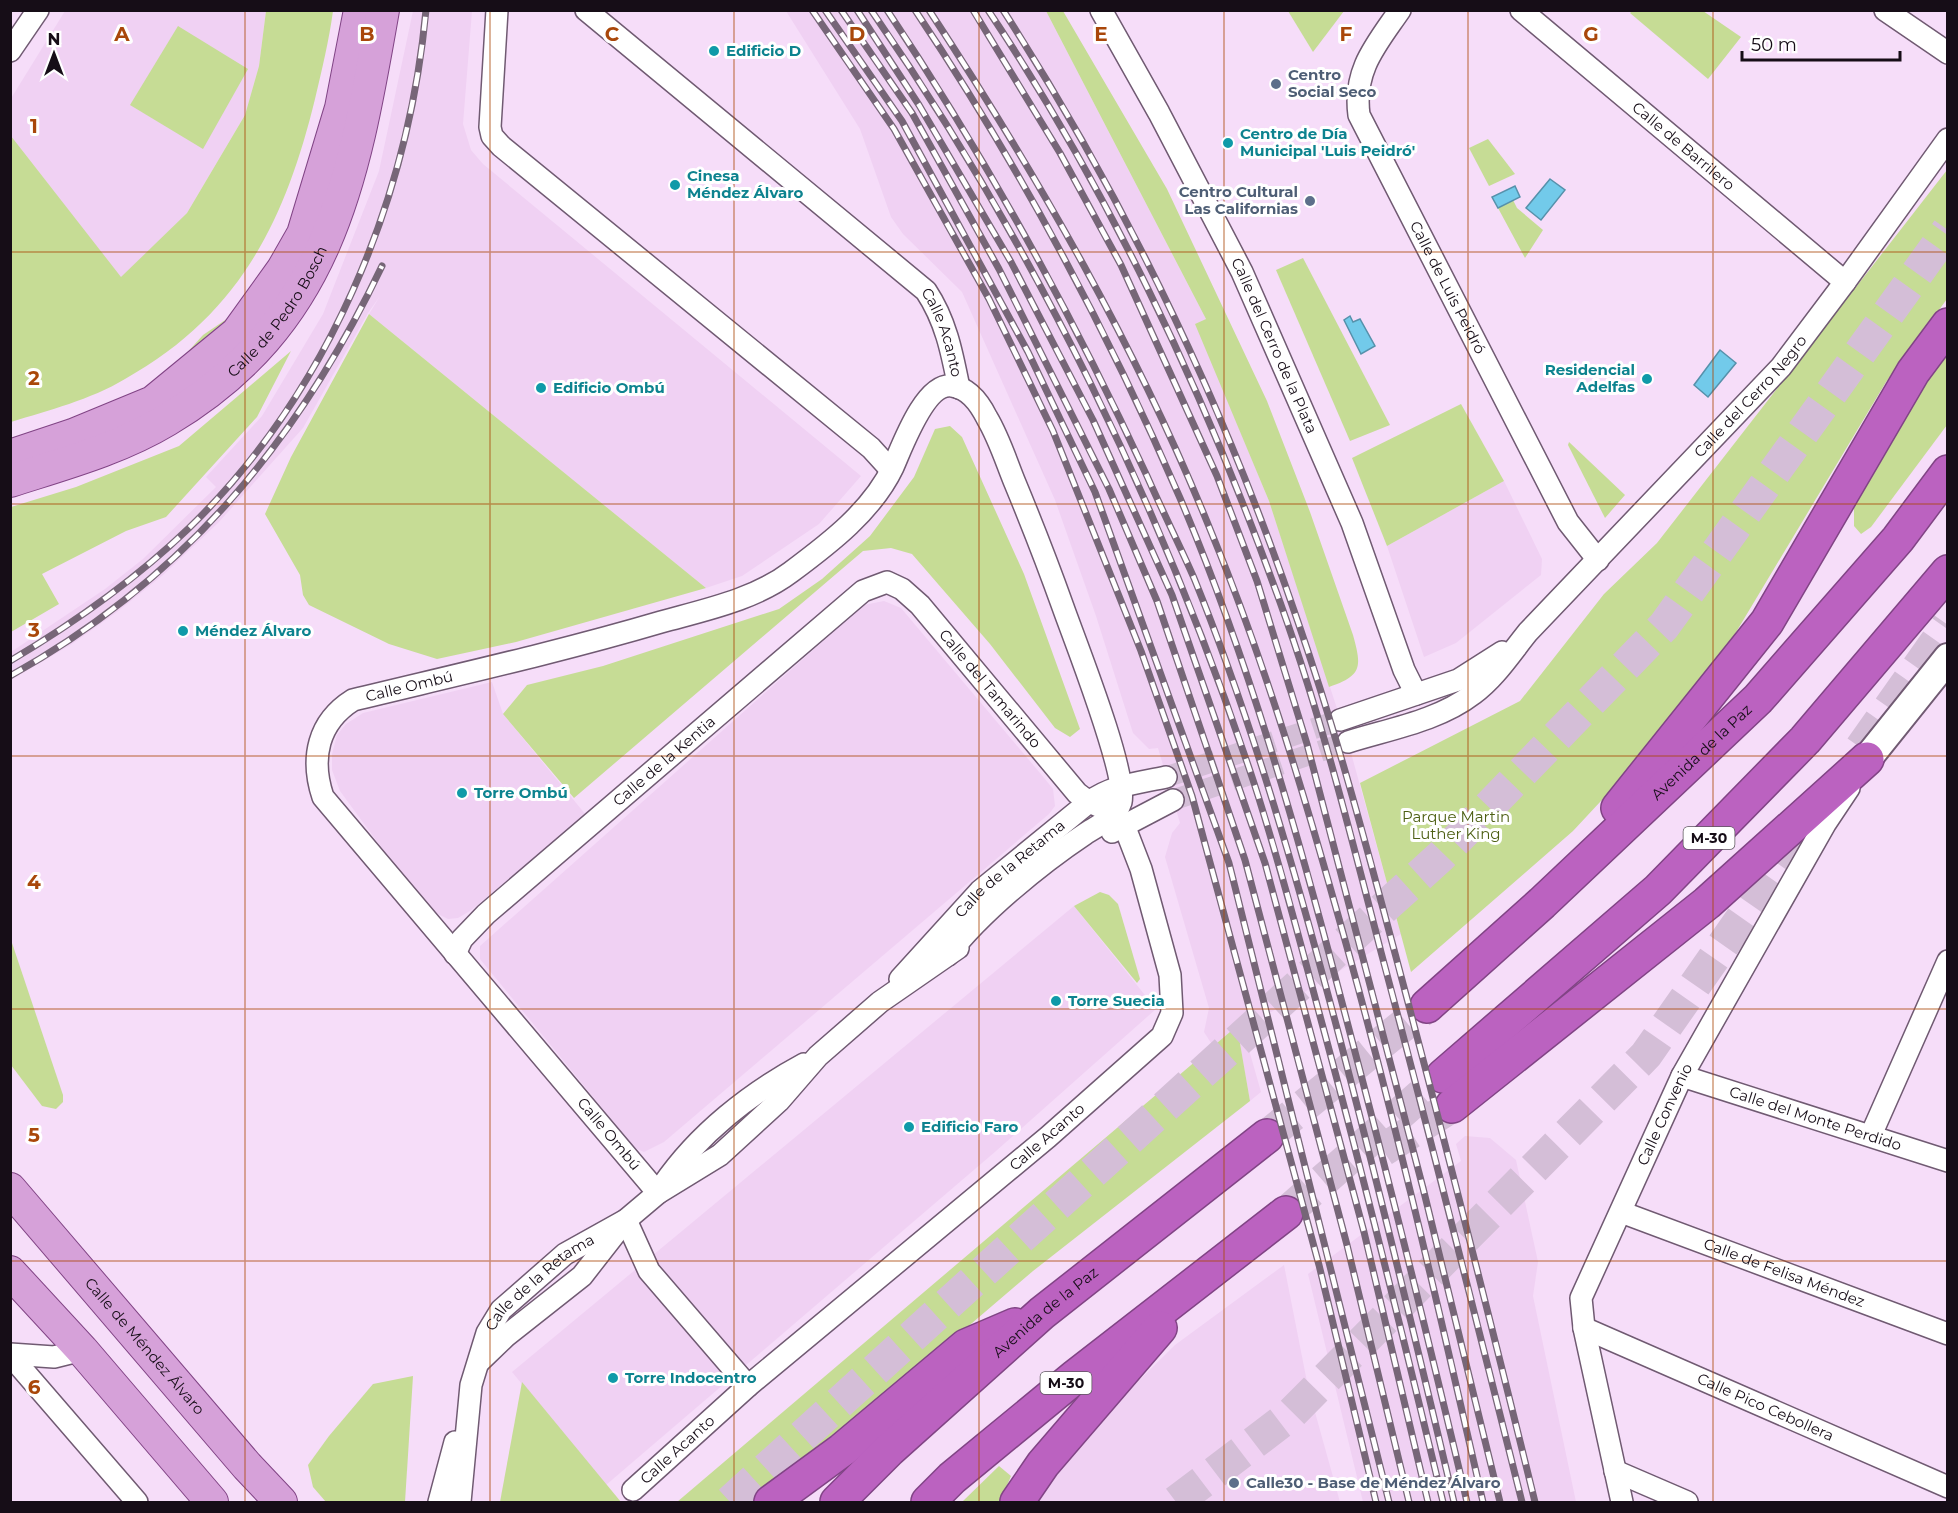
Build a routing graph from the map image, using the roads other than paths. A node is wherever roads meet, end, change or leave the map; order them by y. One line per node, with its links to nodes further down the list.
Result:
1 (38, 10): 10 (street)
2 (360, 10): 16 (main road, Calle de Pedro Bosch)
3 (384, 10): 19 (main road, Calle de Pedro Bosch)
4 (497, 10): 17 (street)
5 (586, 10): 15 (street, Calle Acanto)
6 (1101, 10): 25 (street, Calle del Cerro de la Plata)
7 (1400, 10): 20 (street, Calle de Luis Peidró)
8 (1521, 10): 13 (street, Calle de Barrilero)
9 (1885, 10): 11 (street)
10 (10, 51)
11 (1947, 53)
12 (1947, 140): 13 (street, Calle del Cerro Negro)
13 (1845, 282): 20 (street, Calle del Cerro Negro)
14 (1947, 325): 35 (highway)
15 (959, 388): 17 (street, Calle Ombú); 30 (street, Calle Acanto)
16 (10, 456)
17 (891, 470): 36 (street, Calle Ombú)
18 (1947, 472): 35 (highway, Avenida de la Paz)
19 (10, 481)
20 (1598, 560): 23 (street, Calle del Cerro Negro)
21 (1947, 572): 28 (highway, M-30)
22 (887, 582): 32 (street, Calle del Tamarindo); 36 (street, Calle de la Kentia)
23 (1528, 632): 25 (street, Calle del Cerro Negro); 27 (street, Calle del Cerro Negro)
24 (1947, 658): 28 (main road)
25 (1416, 694): 26 (street, Calle del Cerro Negro)
26 (1340, 720)
27 (1348, 742)
28 (1867, 759): 41 (street, Calle Convenio)
29 (1167, 777): 30 (street, Calle de la Retama)
30 (1122, 785): 32 (street, Calle de la Retama); 33 (street)
31 (1173, 800): 33 (street, Calle de la Retama)
32 (1089, 802): 33 (street); 34 (street); 39 (street, Calle de la Retama)
33 (1119, 819): 34 (street); 37 (street, Calle de la Retama); 57 (street, Calle Acanto)
34 (1088, 832): 37 (street)
35 (1542, 903): 40 (highway, Avenida de la Paz)
36 (455, 954): 46 (street, Calle Ombú)
37 (948, 955): 39 (street, Calle de la Retama)
38 (1947, 961): 42 (street)
39 (880, 1002): 46 (street, Calle de la Retama)
40 (1427, 1006)
41 (1682, 1077): 42 (street, Calle del Monte Perdido); 47 (street, Calle Convenio)
42 (1871, 1135): 44 (street, Calle del Monte Perdido)
43 (1267, 1136): 52 (highway, Avenida de la Paz)
44 (1947, 1161)
45 (10, 1189): 64 (main road, Calle de Méndez Álvaro)
46 (658, 1193): 49 (street, Calle de la Retama)
47 (1621, 1212): 53 (street, Calle Convenio); 54 (street, Calle de Felisa Méndez)
48 (1286, 1213): 50 (highway, M-30)
49 (626, 1220): 57 (street); 58 (street, Calle de la Retama)
50 (1210, 1270): 69 (highway, M-30); 70 (highway)
51 (10, 1272): 55 (main road)
52 (1042, 1313): 67 (highway); 68 (highway, Avenida de la Paz)
53 (1584, 1328): 59 (street, Calle Convenio); 60 (street, Calle Pico Cebollera)
54 (1947, 1334)
55 (82, 1350): 56 (street); 63 (main road)
56 (10, 1354): 62 (street)
57 (748, 1386): 61 (street, Calle Acanto)
58 (468, 1398): 65 (street, Calle de la Retama); 66 (street, Calle de la Retama)
59 (1615, 1470): 71 (street, Calle Convenio); 72 (street)
60 (1947, 1487)
61 (633, 1490)
62 (137, 1503)
63 (212, 1503)
64 (281, 1503)
65 (439, 1503)
66 (460, 1503)
67 (771, 1503)
68 (837, 1503)
69 (928, 1503)
70 (1017, 1503)
71 (1622, 1503)
72 (1687, 1503)

